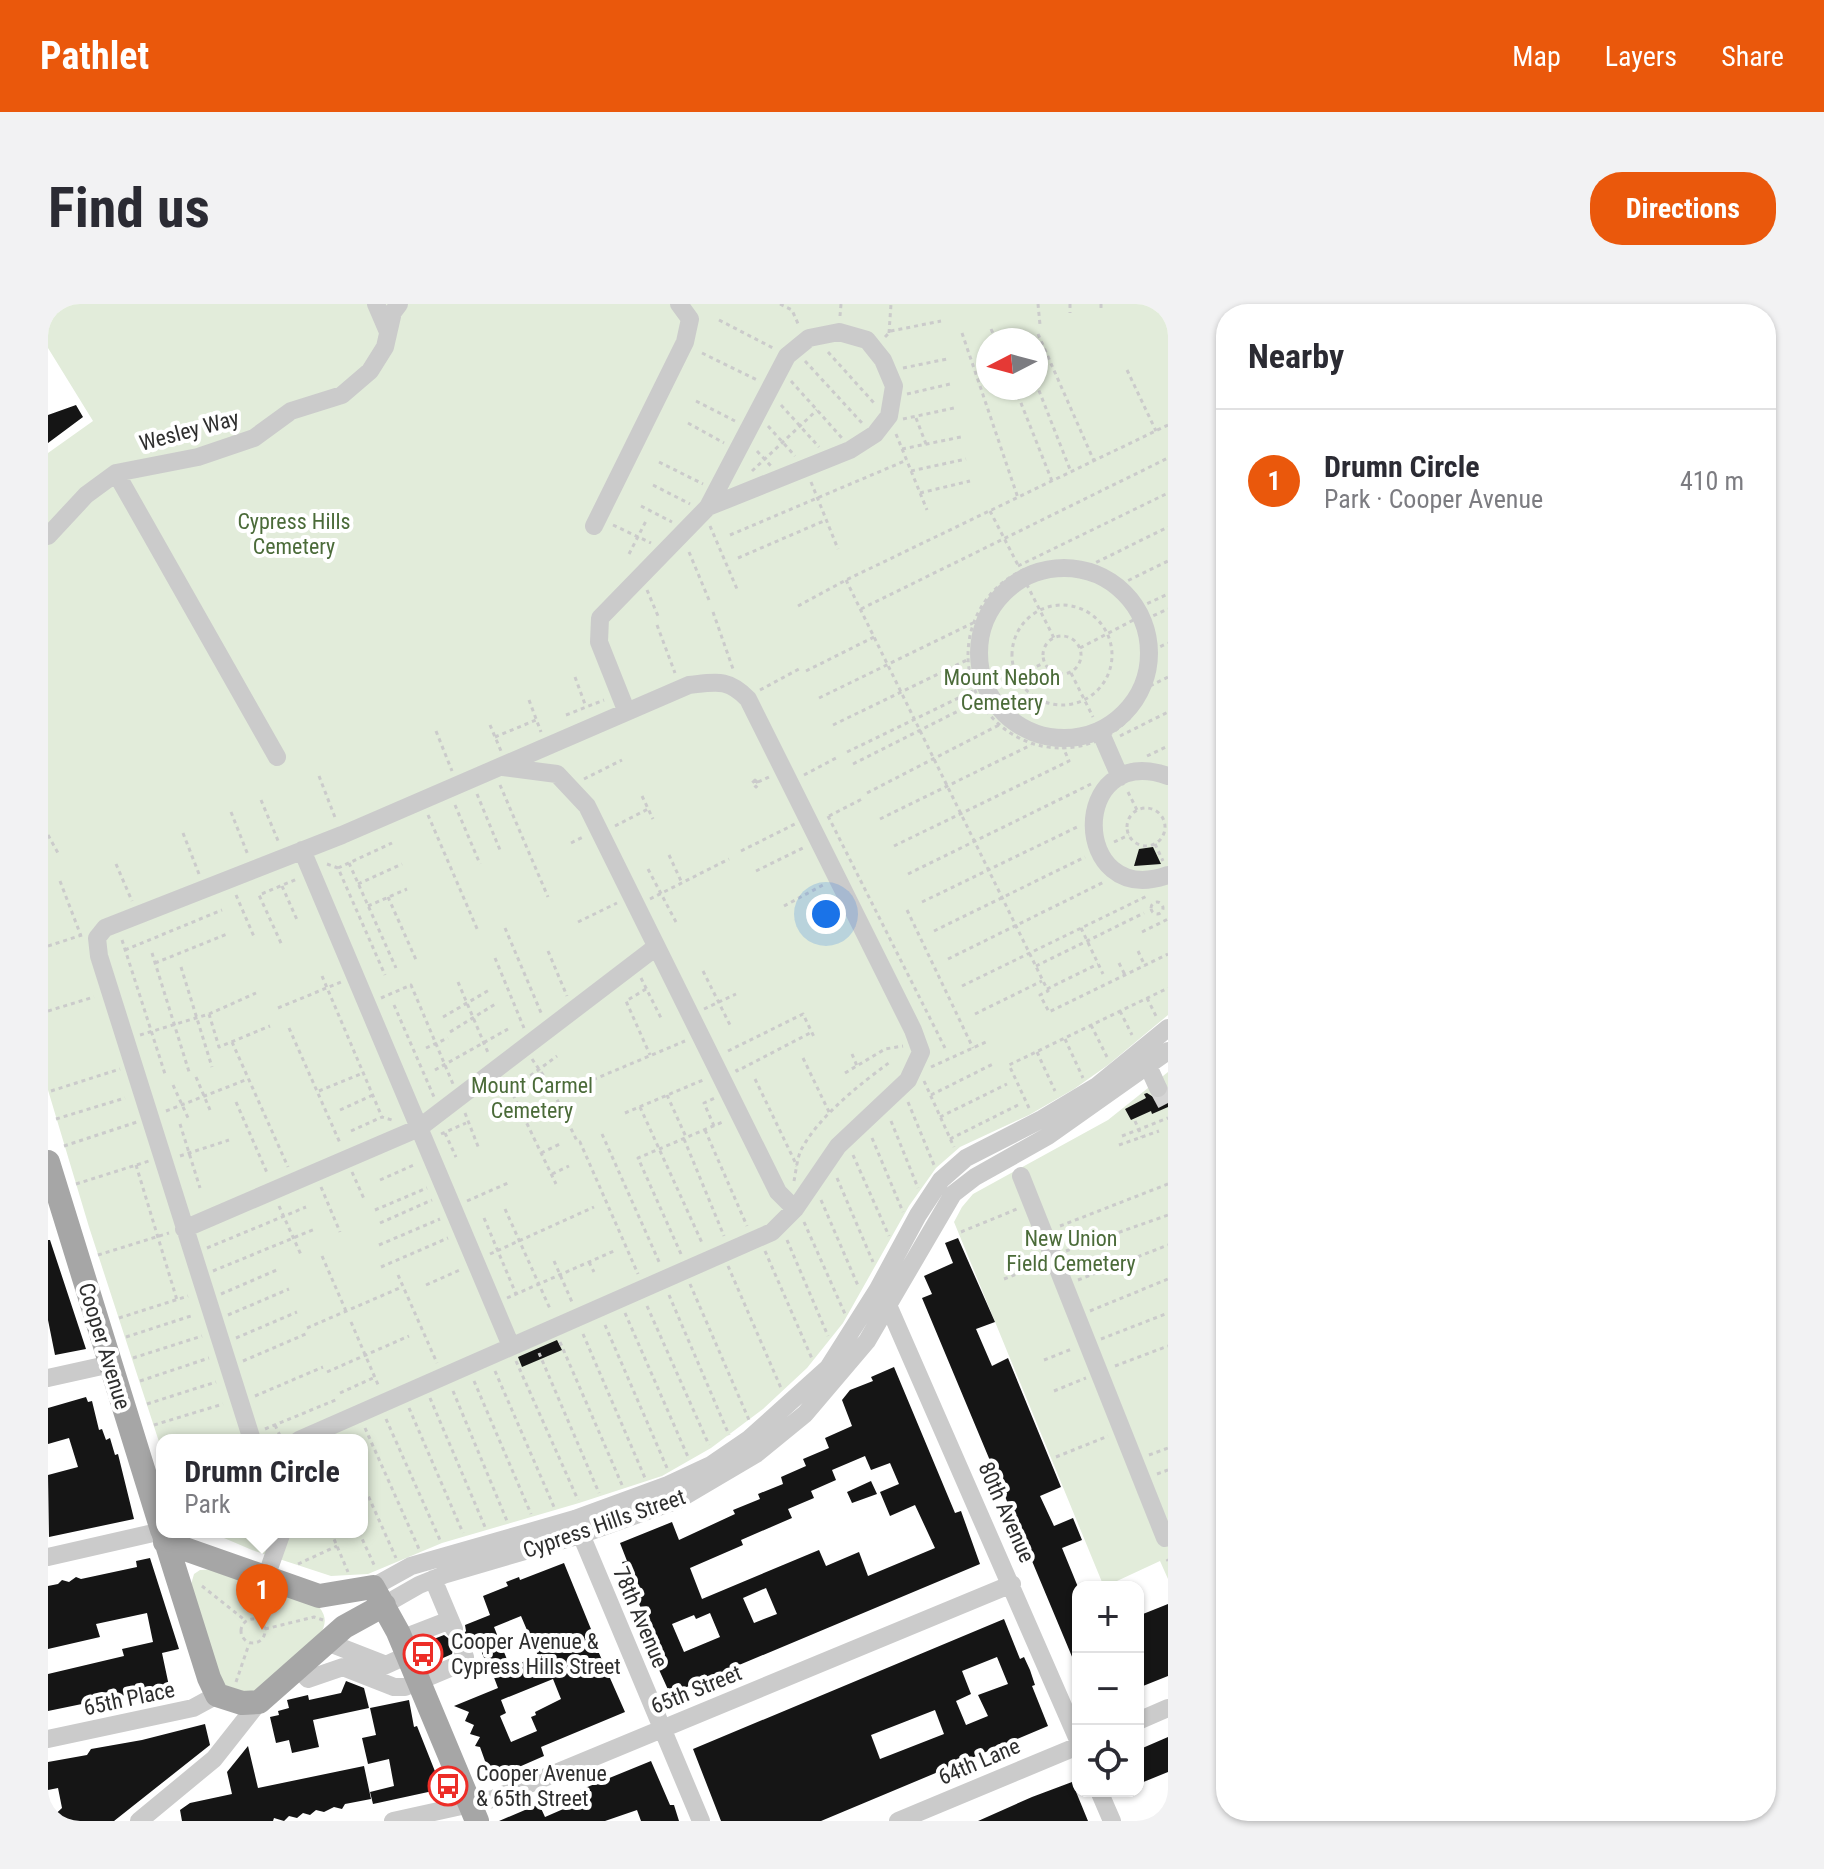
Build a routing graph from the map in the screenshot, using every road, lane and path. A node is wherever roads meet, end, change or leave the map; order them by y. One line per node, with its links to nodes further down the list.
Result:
1 (376, 304): 16 (street)
2 (399, 304): 16 (street, Wesley Way)
3 (679, 304): 74 (street)
4 (780, 304): 10 (path)
5 (793, 304): 10 (path)
6 (891, 304): 17 (path)
7 (1038, 304): 15 (path)
8 (1070, 304): 12 (path)
9 (1101, 304): 11 (path)
10 (792, 310): 20 (path)
11 (1101, 312)
12 (1070, 313)
13 (719, 320): 20 (path)
14 (941, 321): 17 (path)
15 (1040, 325)
16 (388, 332): 57 (street, Wesley Way)
17 (889, 333): 19 (path)
18 (962, 333): 66 (path)
19 (874, 349): 20 (street); 25 (street)
20 (796, 351): 27 (street); 33 (path); 35 (path); 41 (path)
21 (702, 353): 27 (path)
22 (1048, 357): 52 (path)
23 (947, 359): 25 (path)
24 (1127, 370): 39 (path)
25 (888, 371): 28 (street)
26 (950, 384): 28 (path)
27 (770, 390): 38 (path); 40 (street)
28 (892, 397): 35 (street)
29 (1020, 400): 61 (path)
30 (1043, 400): 56 (path)
31 (696, 401): 40 (path)
32 (954, 408): 34 (path)
33 (817, 410): 38 (path); 45 (path)
34 (915, 417): 44 (path); 46 (path)
35 (887, 418): 41 (street)
36 (688, 423): 40 (path)
37 (1168, 425): 39 (path)
38 (800, 426): 43 (path); 47 (path)
39 (1156, 431): 52 (path)
40 (747, 433): 43 (path); 49 (path); 67 (street)
41 (872, 435): 45 (street)
42 (961, 437): 44 (path)
43 (782, 442): 49 (path); 54 (path)
44 (926, 444): 46 (path)
45 (852, 449): 47 (street)
46 (902, 449): 51 (path)
47 (830, 458): 54 (street)
48 (1168, 458): 80 (path)
49 (765, 459): 58 (path); 59 (path)
50 (966, 459): 55 (path)
51 (907, 460): 55 (path); 65 (path)
52 (1094, 461): 56 (path)
53 (659, 462): 67 (path)
54 (805, 468): 59 (street); 65 (path)
55 (911, 471): 63 (path)
56 (1071, 472): 61 (path)
57 (116, 473): 78 (street, Wesley Way); 144 (street)
58 (748, 475)
59 (782, 477): 67 (street)
60 (970, 481): 63 (path)
61 (1052, 481): 66 (path)
62 (653, 485): 67 (path)
63 (920, 493): 69 (path)
64 (1168, 493): 87 (path)
65 (818, 498): 71 (path); 77 (path)
66 (1018, 498): 70 (path)
67 (709, 503): 76 (street); 91 (path)
68 (641, 506): 76 (path)
69 (927, 510)
70 (990, 511): 80 (path); 89 (path)
71 (826, 519): 81 (path); 84 (path)
72 (646, 521): 79 (path)
73 (613, 525): 79 (path)
74 (594, 526)
75 (1168, 527): 86 (path)
76 (684, 532): 82 (street); 93 (path)
77 (730, 535)
78 (48, 536)
79 (638, 537): 82 (path); 83 (path)
80 (1004, 539): 87 (path); 95 (path)
81 (838, 549)
82 (665, 550): 88 (street)
83 (629, 554)
84 (738, 558)
85 (1168, 561): 90 (path)
86 (1089, 566): 87 (path); 90 (path)
87 (1021, 571): 97 (path); 99 (street); 101 (path); 121 (street)
88 (641, 575): 100 (path); 126 (street)
89 (846, 580): 94 (path); 95 (path)
90 (1121, 584): 99 (path)
91 (737, 589)
92 (1168, 594): 99 (path)
93 (709, 600)
94 (798, 606)
95 (861, 609): 104 (path)
96 (1168, 609): 99 (path)
97 (1040, 610): 103 (path); 105 (path); 115 (path)
98 (713, 612): 122 (path)
99 (1143, 614): 103 (path); 108 (path); 138 (street)
100 (658, 616)
101 (973, 623): 109 (path); 111 (path)
102 (657, 625): 119 (path)
103 (1107, 634): 107 (path); 124 (path)
104 (874, 637): 111 (path); 113 (path)
105 (1054, 638): 107 (path); 110 (path)
106 (1168, 643): 108 (path)
107 (1080, 648): 114 (path)
108 (1153, 650): 118 (path)
109 (969, 659): 120 (path); 121 (path)
110 (1045, 663): 114 (path); 115 (path)
111 (887, 665): 120 (path); 123 (path)
112 (799, 669): 122 (path)
113 (806, 671)
114 (1071, 672): 124 (path)
115 (1016, 676): 121 (path); 124 (path)
116 (575, 677): 127 (path)
117 (1168, 677): 118 (path)
118 (1148, 686): 138 (path)
119 (680, 688): 122 (street); 126 (street)
120 (901, 692): 131 (path); 134 (path)
121 (980, 693): 131 (path); 135 (path); 137 (path); 138 (street)
122 (744, 696): 173 (street)
123 (819, 698)
124 (1084, 699): 138 (path)
125 (529, 700): 130 (path)
126 (623, 702): 127 (path); 133 (street)
127 (586, 707): 129 (path); 133 (path)
128 (1168, 712): 138 (path)
129 (566, 715)
130 (537, 719): 139 (path); 141 (path)
131 (915, 719): 137 (path); 143 (path)
132 (490, 725): 139 (path)
133 (593, 725): 141 (street)
134 (833, 725)
135 (999, 725): 140 (path); 146 (path)
136 (436, 731): 156 (path)
137 (920, 731): 146 (path); 148 (path)
138 (1106, 736): 142 (path); 153 (street)
139 (495, 737): 149 (path)
140 (1034, 743): 142 (path); 157 (path)
141 (552, 745): 149 (street); 150 (street)
142 (1063, 747): 166 (path)
143 (847, 752)
144 (277, 757)
145 (838, 757): 154 (path)
146 (934, 759): 157 (path); 159 (path)
147 (622, 760): 158 (path)
148 (853, 764)
149 (501, 768): 150 (street); 156 (street); 209 (path)
150 (557, 774): 158 (street)
151 (319, 776): 176 (path)
152 (1168, 776): 153 (street)
153 (1120, 777): 199 (street)
154 (797, 778)
155 (1098, 780): 177 (path)
156 (459, 785): 163 (street); 180 (path); 190 (path)
157 (947, 786): 166 (path); 170 (path)
158 (572, 790): 211 (street)
159 (867, 793)
160 (642, 796): 164 (path)
161 (864, 798): 167 (path)
162 (261, 800): 186 (path)
163 (422, 801): 176 (street); 229 (path)
164 (648, 809): 169 (path); 172 (path)
165 (231, 812): 192 (path)
166 (961, 814): 177 (path); 179 (path)
167 (828, 816): 173 (path); 313 (path)
168 (1166, 818): 168 (path)
169 (653, 819)
170 (880, 819)
171 (1084, 824): 194 (path)
172 (608, 829)
173 (810, 829): 181 (path); 195 (path); 197 (street)
174 (183, 833): 205 (path)
175 (48, 835): 182 (path)
176 (342, 835): 186 (street)
177 (974, 841): 194 (path); 196 (path)
178 (392, 843): 187 (path)
179 (894, 846)
180 (500, 850)
181 (741, 851)
182 (58, 853)
183 (669, 855): 201 (path)
184 (1090, 855): 210 (path)
185 (729, 859): 201 (path)
186 (301, 860): 191 (path); 192 (street); 204 (path); 261 (street)
187 (349, 863): 191 (path); 203 (path)
188 (116, 864): 220 (path)
189 (402, 864): 203 (path)
190 (480, 864)
191 (338, 868): 258 (path)
192 (254, 869): 205 (street)
193 (648, 869): 207 (path)
194 (988, 870): 210 (path); 212 (path)
195 (756, 871)
196 (908, 874)
197 (837, 878): 216 (path); 309 (street)
198 (1111, 878): 225 (path)
199 (1167, 878)
200 (60, 881): 233 (path)
201 (682, 883): 207 (path)
202 (231, 884): 234 (path)
203 (358, 884): 215 (path)
204 (282, 886): 222 (path); 236 (path)
205 (205, 889): 220 (street)
206 (407, 889): 208 (path)
207 (661, 893): 211 (path); 224 (path)
208 (388, 897): 215 (path); 247 (path)
209 (548, 897)
210 (1002, 898): 225 (path); 230 (path)
211 (633, 901): 223 (path); 238 (street)
212 (922, 902)
213 (1154, 902): 214 (path); 214 (path); 243 (path)
214 (1166, 905)
215 (368, 906): 255 (path)
216 (784, 906)
217 (222, 910): 239 (path)
218 (907, 910): 314 (path)
219 (1144, 913): 235 (path)
220 (138, 915): 226 (street)
221 (1168, 919): 231 (path)
222 (298, 922)
223 (578, 922)
224 (677, 924)
225 (1015, 925): 243 (path); 246 (path)
226 (111, 926): 233 (path); 239 (path); 270 (street)
227 (505, 928): 297 (path)
228 (1081, 928): 235 (path)
229 (478, 931)
230 (934, 931)
231 (1142, 932)
232 (227, 934): 248 (path)
233 (81, 936): 237 (path)
234 (255, 939)
235 (1087, 941): 251 (path); 252 (path)
236 (281, 943)
237 (48, 946)
238 (656, 947): 250 (street); 285 (street)
239 (125, 950): 298 (path)
240 (548, 951): 280 (path)
241 (1138, 951): 253 (path)
242 (152, 953): 248 (path)
243 (1029, 953): 252 (path); 264 (path)
244 (1168, 954): 253 (path)
245 (495, 958): 311 (path)
246 (948, 959)
247 (417, 962)
248 (155, 963): 291 (path)
249 (1119, 963): 259 (path)
250 (634, 964): 268 (path); 280 (street)
251 (1098, 964): 257 (path); 269 (path)
252 (1036, 966): 269 (path)
253 (1145, 966): 259 (path)
254 (181, 967): 288 (path)
255 (396, 968)
256 (703, 971): 274 (path)
257 (1103, 974)
258 (385, 975)
259 (1125, 975): 269 (path)
260 (322, 976): 265 (path)
261 (355, 976): 265 (path); 277 (street)
262 (1042, 981): 284 (path)
263 (458, 982): 275 (path)
264 (962, 986)
265 (327, 987): 279 (path); 331 (path)
266 (1168, 988): 273 (path)
267 (491, 989): 275 (path)
268 (646, 989): 289 (path); 319 (path)
269 (1047, 989)
270 (110, 992): 281 (path); 305 (street)
271 (256, 993): 283 (path)
272 (736, 994): 274 (path)
273 (1147, 998): 282 (path); 290 (path)
274 (719, 1002): 285 (path); 294 (path)
275 (467, 1003): 286 (path); 287 (path)
276 (497, 1003): 287 (path)
277 (367, 1004): 310 (path); 380 (street)
278 (394, 1005): 365 (path)
279 (278, 1008)
280 (573, 1010): 297 (street)
281 (48, 1011)
282 (1120, 1011): 292 (path); 317 (path)
283 (209, 1014): 288 (path); 306 (path)
284 (975, 1014)
285 (690, 1016): 301 (street)
286 (443, 1017)
287 (473, 1017): 299 (path); 307 (path)
288 (197, 1018): 291 (path); 328 (path)
289 (661, 1018)
290 (1162, 1023): 317 (street, Cypress Hills Street)
291 (175, 1025): 298 (path); 335 (path)
292 (1091, 1025): 316 (path); 322 (path)
293 (270, 1026): 306 (path)
294 (731, 1027)
295 (289, 1028): 348 (path)
296 (508, 1029): 307 (path)
297 (548, 1029): 311 (street)
298 (151, 1032): 305 (path); 334 (path)
299 (450, 1032)
300 (812, 1032): 300 (path); 303 (path)
301 (699, 1035): 319 (path); 332 (street)
302 (448, 1038): 310 (path)
303 (815, 1039)
304 (1065, 1039): 340 (path)
305 (125, 1040): 325 (street)
306 (232, 1042): 338 (path)
307 (484, 1042): 326 (path); 336 (path)
308 (986, 1042): 314 (path)
309 (918, 1043): 327 (path); 343 (street)
310 (435, 1044): 312 (path); 326 (path)
311 (527, 1045): 329 (path); 336 (street)
312 (426, 1048)
313 (945, 1048)
314 (973, 1048): 353 (path)
315 (1168, 1051): 317 (street, Cypress Hills Street)
316 (1037, 1052): 356 (path); 364 (path)
317 (1141, 1052): 344 (street); 482 (street, Cypress Hills Street); 542 (street, Cypress Hills Street)
318 (852, 1054): 327 (path)
319 (650, 1055): 345 (path)
320 (557, 1056): 329 (path)
321 (803, 1058): 367 (path)
322 (1109, 1061)
323 (890, 1062): 367 (path)
324 (995, 1063): 353 (path)
325 (133, 1065): 347 (path); 350 (street)
326 (444, 1065): 330 (path); 355 (path)
327 (857, 1066): 333 (path)
328 (212, 1067)
329 (539, 1069): 346 (path); 476 (path)
330 (435, 1070)
331 (363, 1073): 348 (path); 351 (path)
332 (719, 1073): 349 (street); 352 (path)
333 (845, 1073)
334 (165, 1074)
335 (190, 1075)
336 (501, 1075): 346 (path); 355 (street)
337 (196, 1077): 354 (path)
338 (248, 1079): 354 (path); 414 (path)
339 (755, 1079): 408 (path)
340 (1085, 1081)
341 (1007, 1084): 370 (path)
342 (173, 1085): 359 (path)
343 (901, 1086): 358 (street); 409 (path)
344 (1158, 1088)
345 (571, 1089)
346 (511, 1090): 399 (path)
347 (51, 1091)
348 (317, 1091): 403 (path)
349 (728, 1092): 368 (street); 379 (path)
350 (142, 1093): 371 (street); 373 (path)
351 (373, 1095): 363 (path); 369 (path)
352 (667, 1095): 361 (path); 389 (path)
353 (931, 1095): 370 (path)
354 (204, 1096): 359 (path); 362 (path)
355 (458, 1098): 365 (street); 395 (path)
356 (1059, 1098)
357 (236, 1102): 420 (path)
358 (883, 1102): 376 (street); 422 (path)
359 (182, 1105): 371 (path); 374 (path)
360 (1018, 1105): 391 (path)
361 (640, 1107): 366 (path); 396 (path)
362 (210, 1110)
363 (340, 1110)
364 (1030, 1111)
365 (440, 1112): 380 (street)
366 (625, 1113)
367 (830, 1114): 408 (path)
368 (739, 1115): 379 (path); 426 (street)
369 (382, 1117): 375 (path); 383 (path)
370 (940, 1117): 391 (path)
371 (150, 1118): 400 (path); 404 (street)
372 (1168, 1118): 381 (path)
373 (56, 1119)
374 (189, 1120)
375 (392, 1120)
376 (865, 1120): 390 (street); 431 (path)
377 (1135, 1121): 381 (path)
378 (180, 1124): 398 (path)
379 (714, 1126): 382 (path)
380 (419, 1128): 402 (street); 403 (street)
381 (1139, 1129): 387 (path); 388 (path)
382 (705, 1130): 389 (path); 445 (path)
383 (351, 1131)
384 (1159, 1131): 388 (path)
385 (445, 1133): 401 (path)
386 (602, 1134): 468 (path)
387 (1122, 1136)
388 (1142, 1137): 394 (path)
389 (685, 1138): 396 (path); 453 (path)
390 (846, 1138): 405 (street); 446 (path)
391 (950, 1139): 397 (path)
392 (229, 1140): 398 (path)
393 (560, 1144): 399 (path)
394 (1119, 1145)
395 (479, 1149)
396 (659, 1149): 453 (path); 464 (path)
397 (955, 1151)
398 (189, 1153): 404 (path); 419 (path)
399 (541, 1153): 411 (path)
400 (56, 1154): 421 (main road, Cooper Avenue)
401 (456, 1157)
402 (431, 1158): 413 (path); 423 (street)
403 (347, 1159): 410 (street); 424 (path)
404 (158, 1160): 406 (path); 437 (street)
405 (829, 1160): 415 (street); 461 (path)
406 (136, 1165): 421 (path); 443 (path)
407 (569, 1166): 411 (path)
408 (797, 1166): 426 (path)
409 (936, 1168)
410 (315, 1173): 414 (street); 439 (path)
411 (552, 1174): 417 (path)
412 (1021, 1176): 425 (street)
413 (380, 1180)
414 (294, 1181): 420 (street)
415 (813, 1182): 426 (street); 477 (path)
416 (508, 1183): 423 (path)
417 (556, 1184)
418 (1168, 1184): 442 (path)
419 (200, 1188)
420 (273, 1190): 433 (path); 437 (street)
421 (61, 1192): 503 (main road, Cooper Avenue)
422 (920, 1192)
423 (449, 1199): 430 (path); 435 (path); 440 (street); 448 (path)
424 (365, 1201)
425 (1031, 1202): 441 (path); 442 (street)
426 (794, 1206): 436 (street); 489 (path)
427 (306, 1207): 433 (path)
428 (594, 1207): 447 (path)
429 (505, 1209): 447 (path)
430 (375, 1210)
431 (904, 1215)
432 (1168, 1215): 457 (path)
433 (284, 1216): 444 (path); 452 (path)
434 (484, 1218): 450 (path)
435 (380, 1223)
436 (780, 1224): 445 (street); 497 (path)
437 (184, 1229): 443 (path); 452 (street)
438 (315, 1229): 444 (path)
439 (340, 1232)
440 (462, 1232): 458 (street); 462 (path)
441 (961, 1232)
442 (1043, 1232): 457 (street)
443 (158, 1237): 454 (path); 480 (path)
444 (294, 1238): 456 (path); 492 (path)
445 (756, 1239): 453 (street); 504 (path)
446 (890, 1240)
447 (519, 1241): 450 (path); 471 (path)
448 (379, 1245)
449 (1168, 1245): 473 (path)
450 (497, 1250): 458 (path); 478 (path)
451 (614, 1251): 460 (path)
452 (192, 1254): 492 (street)
453 (721, 1254): 464 (street); 513 (path)
454 (98, 1255)
455 (322, 1256): 484 (path)
456 (302, 1257)
457 (1053, 1258): 469 (path); 473 (street)
458 (478, 1260): 472 (path); 499 (street)
459 (554, 1261): 467 (path)
460 (589, 1262): 465 (path); 467 (path)
461 (875, 1266)
462 (381, 1267)
463 (279, 1269): 492 (path)
464 (686, 1270): 468 (street); 520 (path)
465 (594, 1272)
466 (398, 1275): 474 (path)
467 (560, 1275): 471 (path); 488 (path)
468 (664, 1279): 476 (street); 528 (path)
469 (1004, 1279)
470 (1168, 1279): 487 (path)
471 (538, 1284): 478 (path); 493 (path)
472 (426, 1285)
473 (1064, 1286): 487 (street)
474 (403, 1287): 484 (path); 508 (path)
475 (289, 1289): 492 (path)
476 (642, 1289): 479 (street); 529 (path)
477 (861, 1292)
478 (516, 1294): 481 (path)
479 (619, 1299): 483 (street); 532 (path)
480 (177, 1300): 490 (path); 492 (path)
481 (500, 1301)
482 (888, 1305): 542 (street, Cypress Hills Street); 563 (street, 80th Avenue)
483 (598, 1308): 488 (street); 534 (path)
484 (346, 1311): 492 (path)
485 (297, 1312): 492 (path)
486 (1168, 1313): 498 (path)
487 (1076, 1316): 498 (street)
488 (577, 1317): 493 (street); 535 (path)
489 (846, 1317)
490 (119, 1318)
491 (351, 1322): 500 (path)
492 (216, 1327): 495 (path); 503 (path); 511 (path); 516 (street); 518 (path)
493 (555, 1327): 496 (street); 536 (path)
494 (409, 1336): 500 (path)
495 (126, 1337)
496 (533, 1337): 499 (street); 538 (path)
497 (830, 1340)
498 (1087, 1344): 502 (path); 523 (street)
499 (510, 1346): 501 (street); 542 (path)
500 (365, 1355): 507 (path); 509 (path)
501 (488, 1356): 505 (street); 540 (path)
502 (1044, 1360)
503 (122, 1361): 510 (street); 539 (main road, Cooper Avenue)
504 (813, 1361)
505 (467, 1366): 508 (street); 541 (path)
506 (323, 1367): 516 (path)
507 (327, 1372)
508 (444, 1376): 512 (street); 543 (path)
509 (375, 1377): 514 (path); 517 (path)
510 (48, 1378)
511 (140, 1381)
512 (424, 1385): 517 (street); 544 (path)
513 (783, 1391)
514 (340, 1393)
515 (338, 1399): 522 (path)
516 (239, 1400): 521 (path); 524 (street)
517 (389, 1400): 519 (street); 546 (path); 553 (path)
518 (147, 1404)
519 (359, 1413): 527 (street); 555 (path)
520 (749, 1420)
521 (154, 1425)
522 (275, 1425): 525 (path); 526 (path)
523 (1122, 1431): 531 (path); 533 (street)
524 (251, 1434)
525 (259, 1434)
526 (279, 1434)
527 (312, 1434)
528 (729, 1435)
529 (711, 1448)
530 (1168, 1448): 533 (path)
531 (1056, 1457)
532 (689, 1460)
533 (1134, 1461): 547 (street)
534 (668, 1472)
535 (647, 1481)
536 (624, 1489)
537 (368, 1496): 557 (path)
538 (601, 1496)
539 (156, 1504)
540 (556, 1510)
541 (533, 1517)
542 (578, 1519): 561 (street, Cypress Hills Street); 564 (street, Cypress Hills Street); 578 (street, 78th Avenue)
543 (509, 1524)
544 (486, 1531)
545 (156, 1535): 556 (street)
546 (465, 1537)
547 (1168, 1537)
548 (165, 1538): 573 (main road, Cooper Avenue)
549 (173, 1538): 560 (main road)
550 (280, 1538): 560 (street)
551 (334, 1538): 554 (path)
552 (361, 1538): 564 (path)
553 (442, 1543)
554 (337, 1546): 558 (path); 559 (path)
555 (420, 1552)
556 (48, 1557)
557 (397, 1562)
558 (298, 1564)
559 (350, 1575)
560 (266, 1577): 565 (main road)
561 (433, 1579): 564 (street, Cypress Hills Street); 571 (street)
562 (195, 1581): 566 (path)
563 (1012, 1584): 577 (street, 80th Avenue); 578 (street, 65th Street)
564 (378, 1587): 565 (main road); 569 (main road, Cypress Hills Street); 571 (main road)
565 (319, 1596): 569 (main road)
566 (246, 1621): 567 (path); 568 (path)
567 (265, 1629): 568 (path); 569 (path)
568 (249, 1642): 573 (path)
569 (335, 1644): 571 (street); 574 (main road, Cypress Hills Street)
570 (463, 1652): 572 (street)
571 (394, 1660): 572 (main road); 572 (street)
572 (418, 1681): 582 (main road)
573 (226, 1691): 574 (main road); 579 (street, 65th Place)
574 (259, 1702): 583 (street, Cypress Hills Street)
575 (1168, 1708): 576 (street)
576 (1144, 1718)
577 (1072, 1726)
578 (662, 1729): 582 (street, 65th Street); 585 (street, 78th Avenue)
579 (48, 1739)
580 (1072, 1748): 586 (street, 64th Lane)
581 (1102, 1797): 587 (street)
582 (474, 1813): 584 (street, 65th Street)
583 (139, 1821)
584 (393, 1821)
585 (701, 1821)
586 (898, 1821)
587 (1112, 1821)

